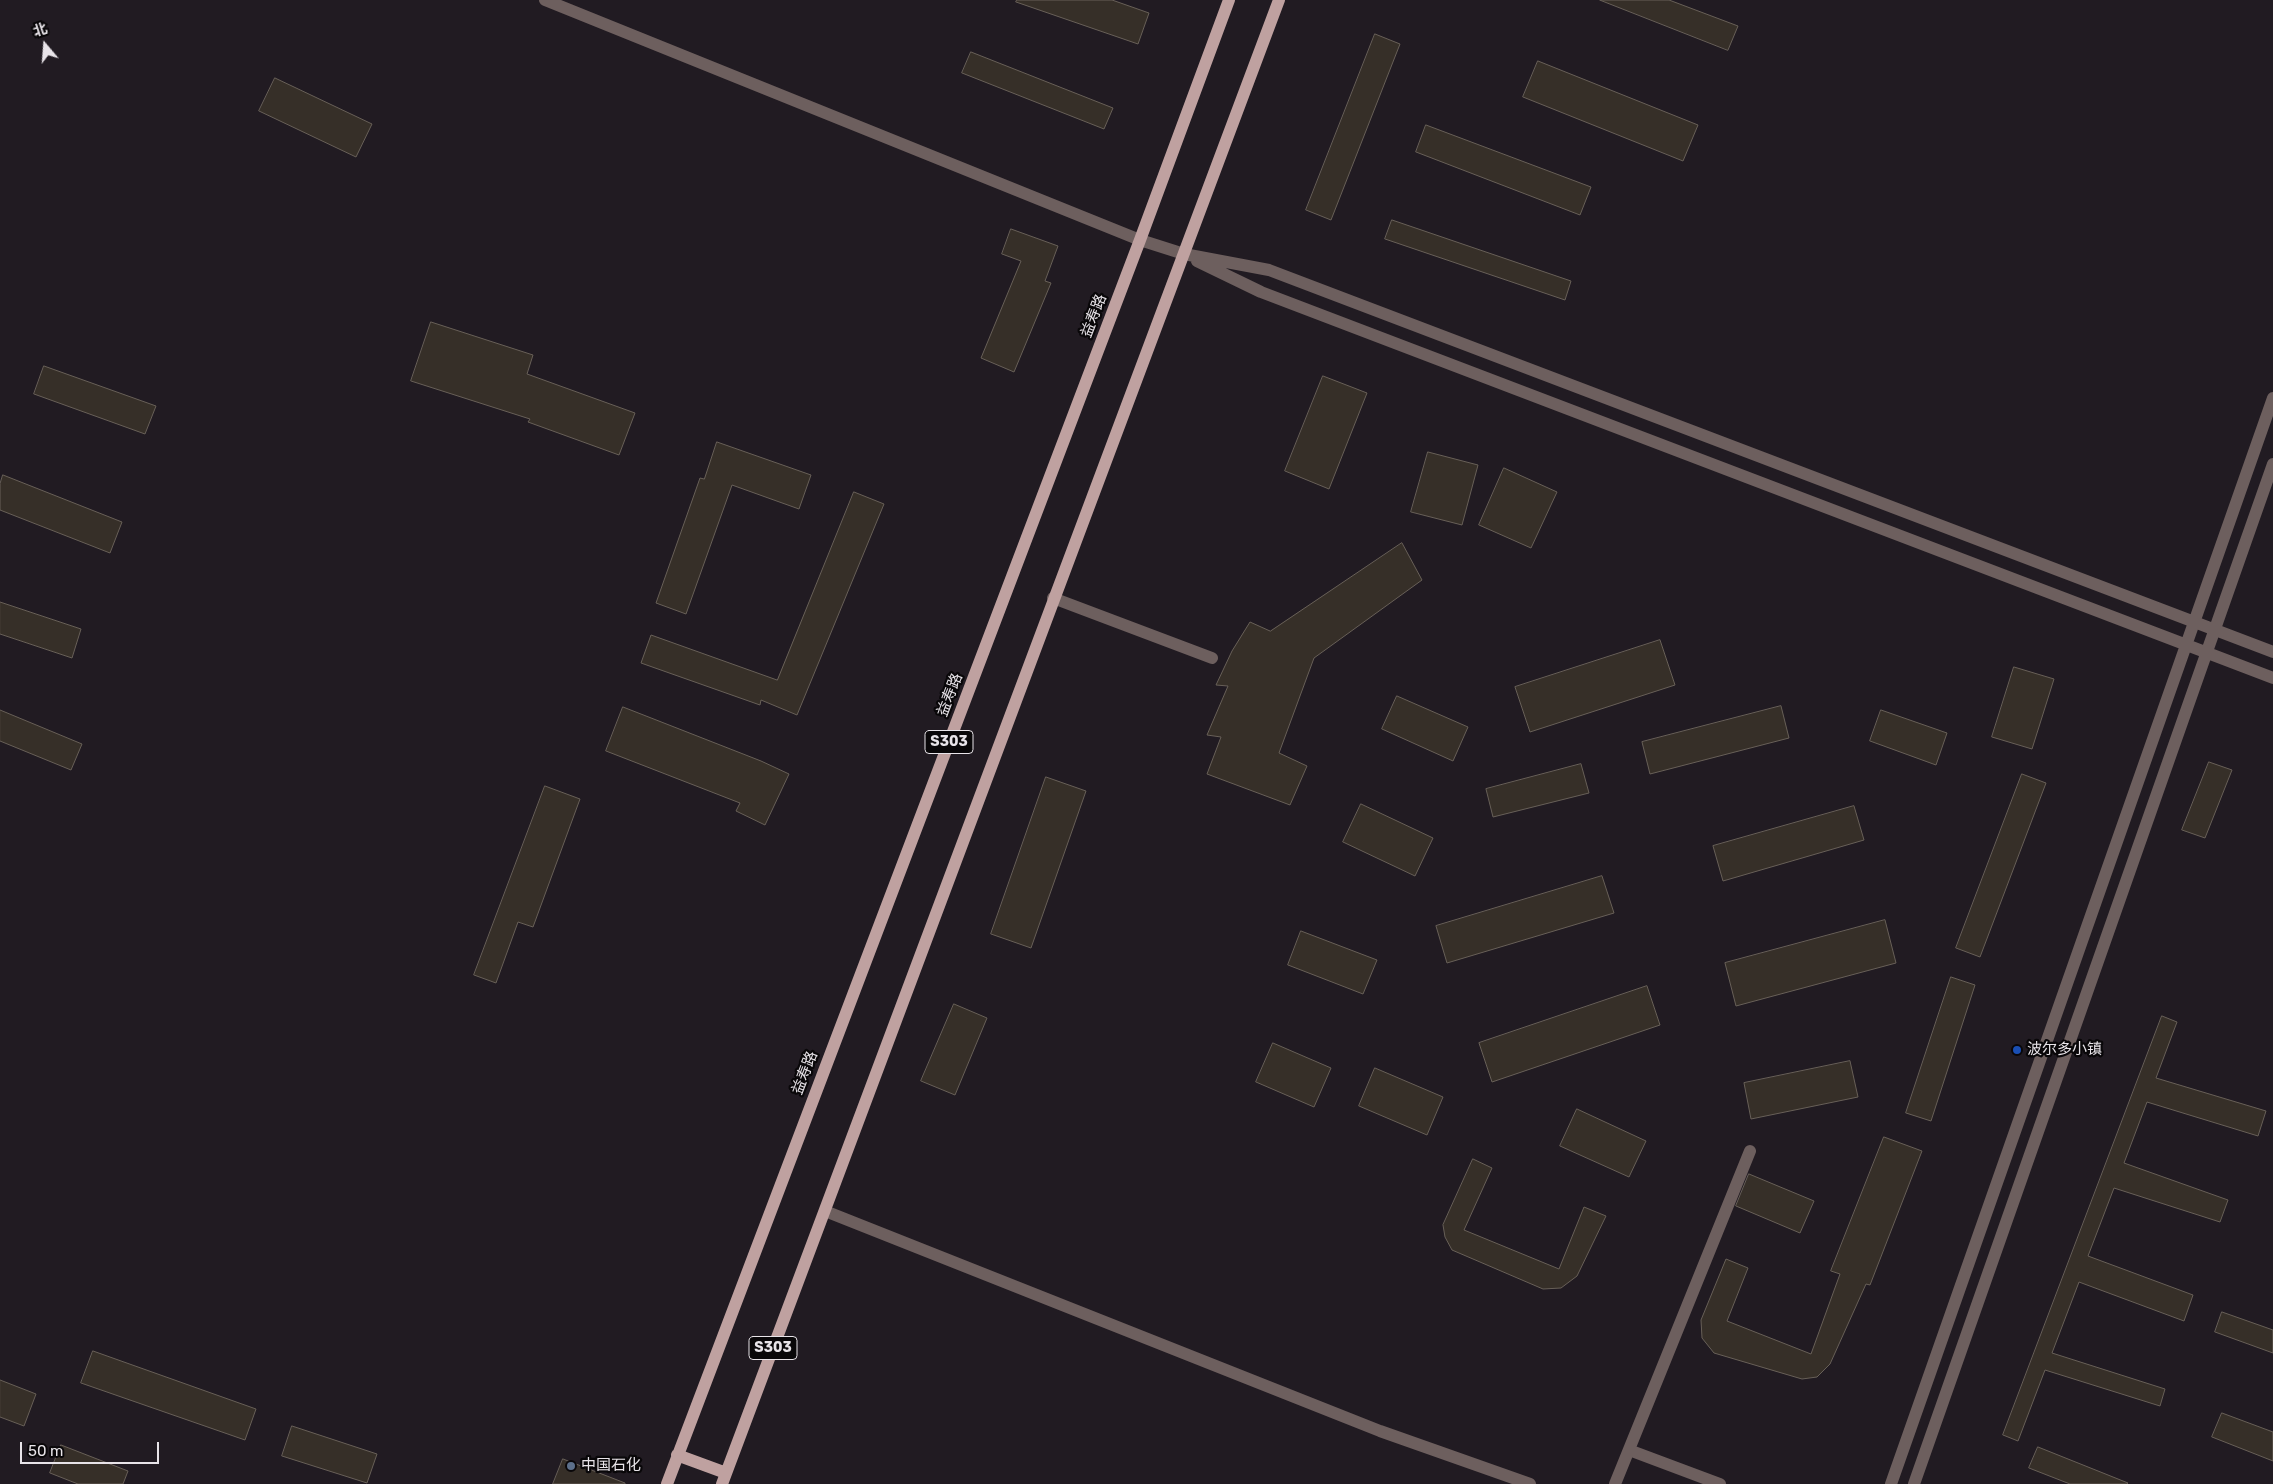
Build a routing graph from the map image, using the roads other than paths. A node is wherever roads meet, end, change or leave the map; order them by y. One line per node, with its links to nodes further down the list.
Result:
1 (545, 0): 4 (street)
2 (1229, 0): 4 (main road, 益寿路 / S303)
3 (1279, 0): 5 (main road, S303)
4 (1140, 240): 5 (street); 19 (main road, 益寿路 / S303)
5 (1184, 254): 8 (main road, S303); 9 (street); 11 (street)
6 (2273, 398): 9 (street)
7 (2273, 464): 10 (street)
8 (1053, 598): 14 (street); 17 (main road, S303)
9 (2194, 622): 10 (street); 11 (street)
10 (2215, 630): 12 (street); 13 (street)
11 (2186, 644): 13 (street); 25 (street)
12 (2273, 652)
13 (2208, 653): 15 (street); 26 (street)
14 (1212, 658)
15 (2273, 678)
16 (1750, 1150): 18 (street)
17 (825, 1211): 20 (main road, S303); 22 (street)
18 (1629, 1450): 23 (street); 24 (street)
19 (677, 1455): 20 (main road); 21 (main road, 益寿路 / S303)
20 (724, 1479)
21 (667, 1484)
22 (1530, 1484)
23 (1615, 1484)
24 (1720, 1484)
25 (1891, 1484)
26 (1914, 1484)

